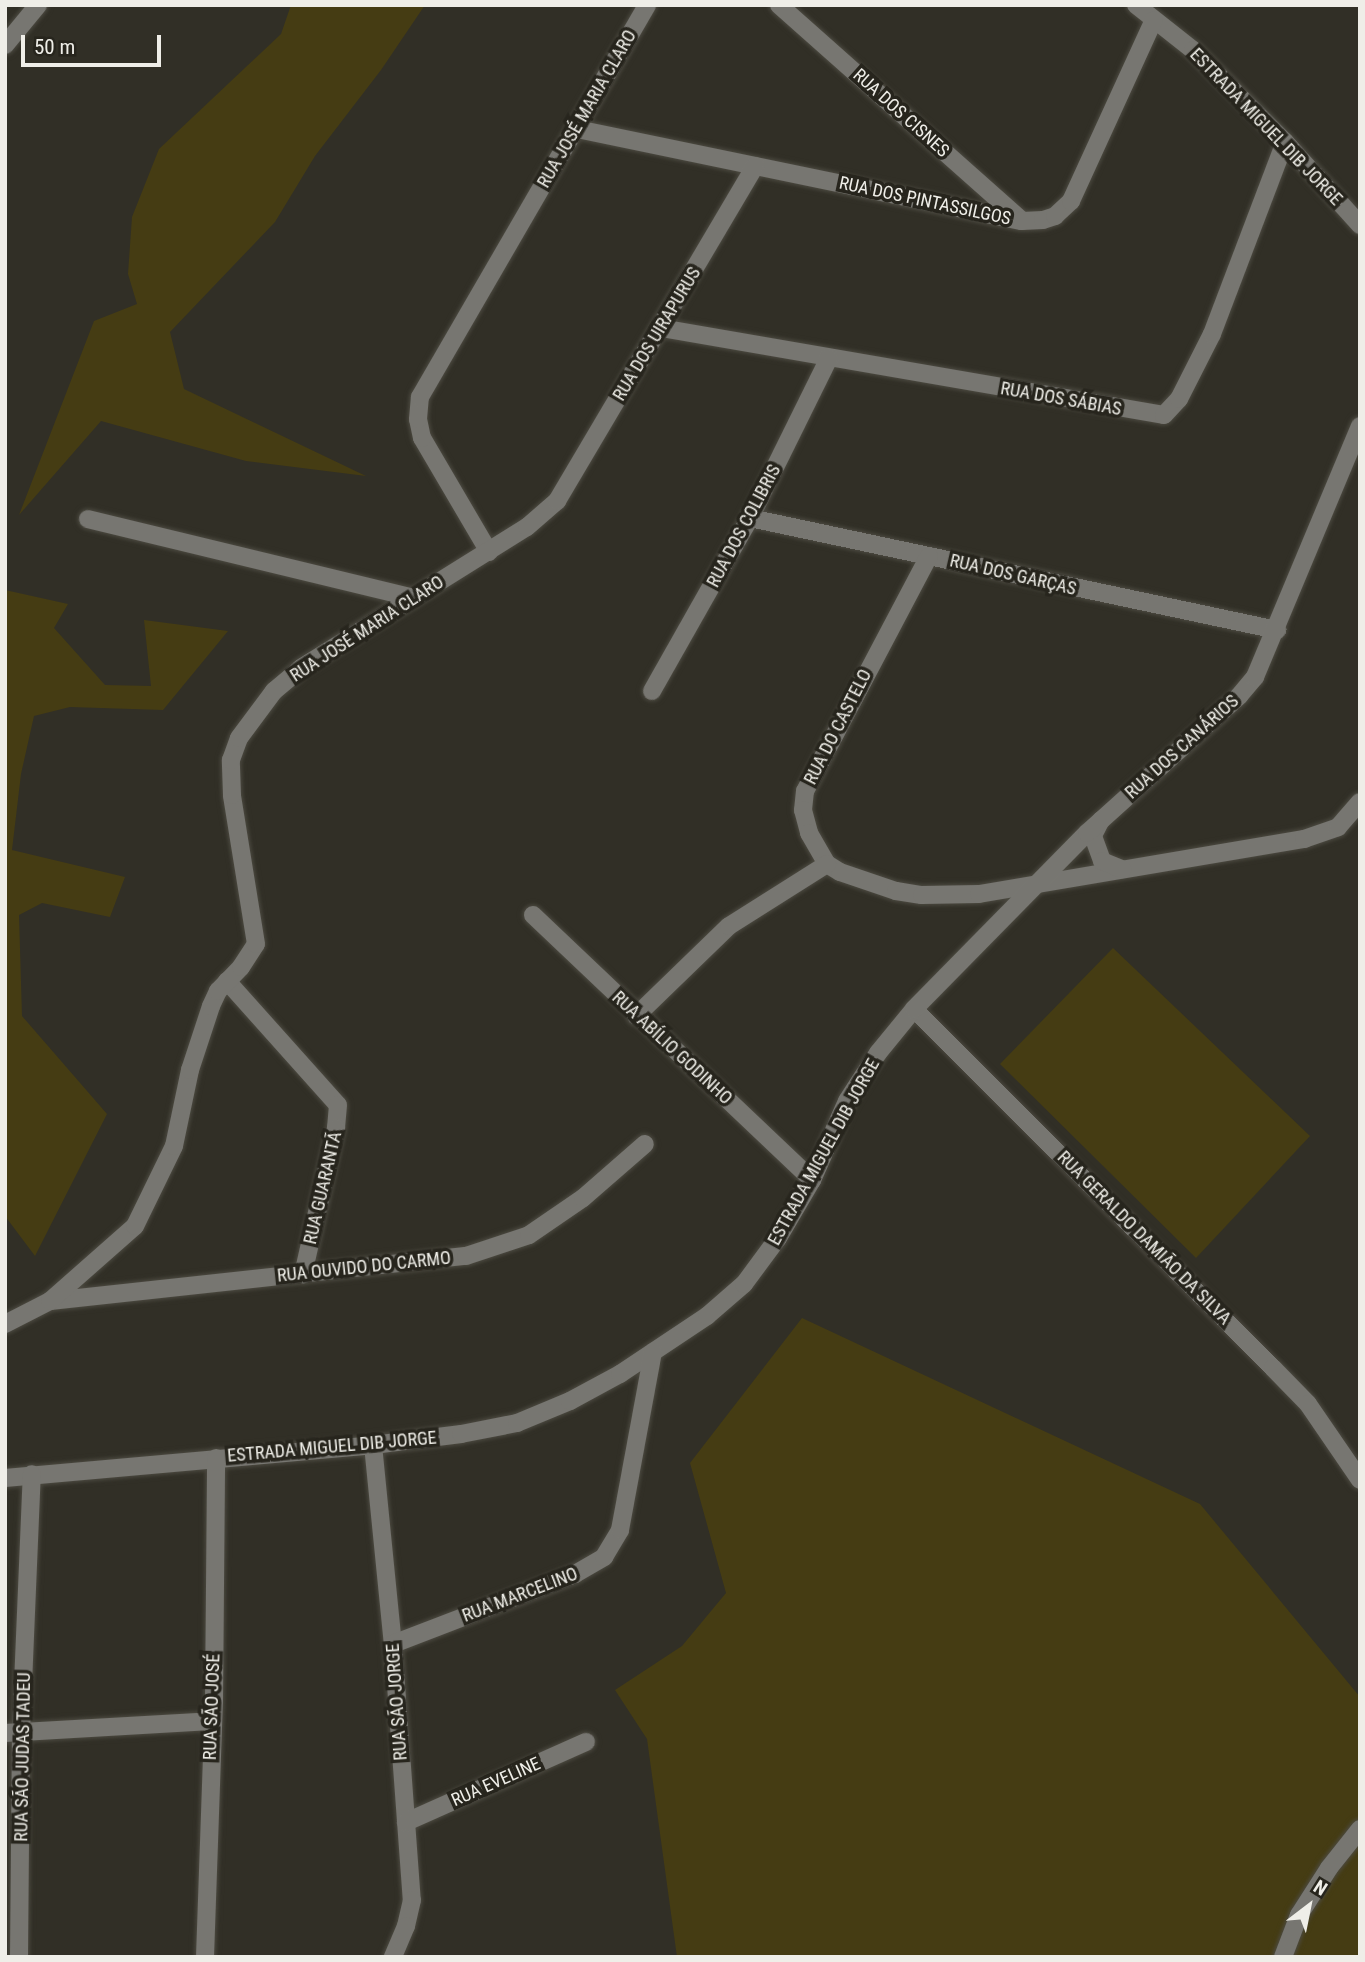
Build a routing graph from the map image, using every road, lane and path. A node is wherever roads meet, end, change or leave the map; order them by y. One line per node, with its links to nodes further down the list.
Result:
1 (38, 5): 6 (street)
2 (647, 5): 7 (street, RUA JOSÉ MARIA CLARO)
3 (779, 5): 10 (street, RUA DOS CISNES)
4 (1136, 5): 5 (street, ESTRADA MIGUEL DIB JORGE)
5 (1154, 20): 8 (street, ESTRADA MIGUEL DIB JORGE); 10 (street, RUA DOS PINTASSILGOS)
6 (5, 45)
7 (577, 129): 9 (street, RUA DOS PINTASSILGOS); 17 (street, RUA JOSÉ MARIA CLARO)
8 (1285, 142): 11 (street, ESTRADA MIGUEL DIB JORGE); 13 (street, RUA DOS SÁBIAS)
9 (755, 166): 10 (street, RUA DOS PINTASSILGOS); 12 (street, RUA DOS UIRAPURUS)
10 (1022, 221)
11 (1360, 225)
12 (661, 328): 13 (street, RUA DOS SÁBIAS); 17 (street, RUA DOS UIRAPURUS)
13 (829, 358): 16 (street, RUA DOS COLIBRIS)
14 (1360, 426): 20 (street, RUA DOS CANÁRIOS)
15 (88, 519): 19 (street)
16 (750, 519): 18 (street, RUA DOS GARÇAS); 21 (street, RUA DOS COLIBRIS)
17 (489, 552): 19 (street, RUA JOSÉ MARIA CLARO)
18 (929, 556): 20 (street, RUA DOS GARÇAS); 24 (street, RUA DO CASTELO)
19 (414, 598): 28 (street, RUA JOSÉ MARIA CLARO)
20 (1277, 630): 23 (street, RUA DOS CANÁRIOS)
21 (652, 691)
22 (1360, 802): 25 (street)
23 (1101, 820): 25 (street); 26 (street, RUA DOS CANÁRIOS)
24 (827, 864): 26 (street); 30 (street)
25 (1126, 870): 26 (street)
26 (1032, 886): 29 (street, ESTRADA MIGUEL DIB JORGE)
27 (533, 915): 30 (street, RUA ABÍLIO GODINHO)
28 (227, 981): 33 (street, RUA GUARANTÃ); 34 (street, RUA JOSÉ MARIA CLARO)
29 (914, 1009): 32 (street, ESTRADA MIGUEL DIB JORGE); 41 (street, RUA GERALDO DAMIÃO DA SILVA)
30 (636, 1016): 32 (street, RUA ABÍLIO GODINHO)
31 (645, 1144): 33 (street, RUA OUVIDO DO CARMO)
32 (812, 1181): 36 (street, ESTRADA MIGUEL DIB JORGE)
33 (303, 1274): 34 (street, RUA OUVIDO DO CARMO)
34 (50, 1301): 35 (street, RUA JOSÉ MARIA CLARO)
35 (5, 1324)
36 (653, 1352): 37 (street, ESTRADA MIGUEL DIB JORGE); 42 (street, RUA MARCELINO)
37 (373, 1445): 38 (street, ESTRADA MIGUEL DIB JORGE); 42 (street, RUA SÃO JORGE)
38 (216, 1458): 39 (street, ESTRADA MIGUEL DIB JORGE); 43 (street, RUA SÃO JOSÉ)
39 (32, 1474): 40 (street, ESTRADA MIGUEL DIB JORGE); 44 (street, RUA SÃO JUDAS TADEU)
40 (5, 1478)
41 (1360, 1480)
42 (393, 1644): 46 (street, RUA SÃO JORGE)
43 (211, 1721): 44 (street); 49 (street, RUA SÃO JOSÉ)
44 (13, 1732): 48 (street, RUA SÃO JUDAS TADEU)
45 (586, 1742): 46 (street, RUA EVELINE)
46 (406, 1822): 50 (street, RUA SÃO JORGE)
47 (1360, 1829): 51 (street)
48 (19, 1957)
49 (205, 1957)
50 (393, 1957)
51 (1283, 1957)

